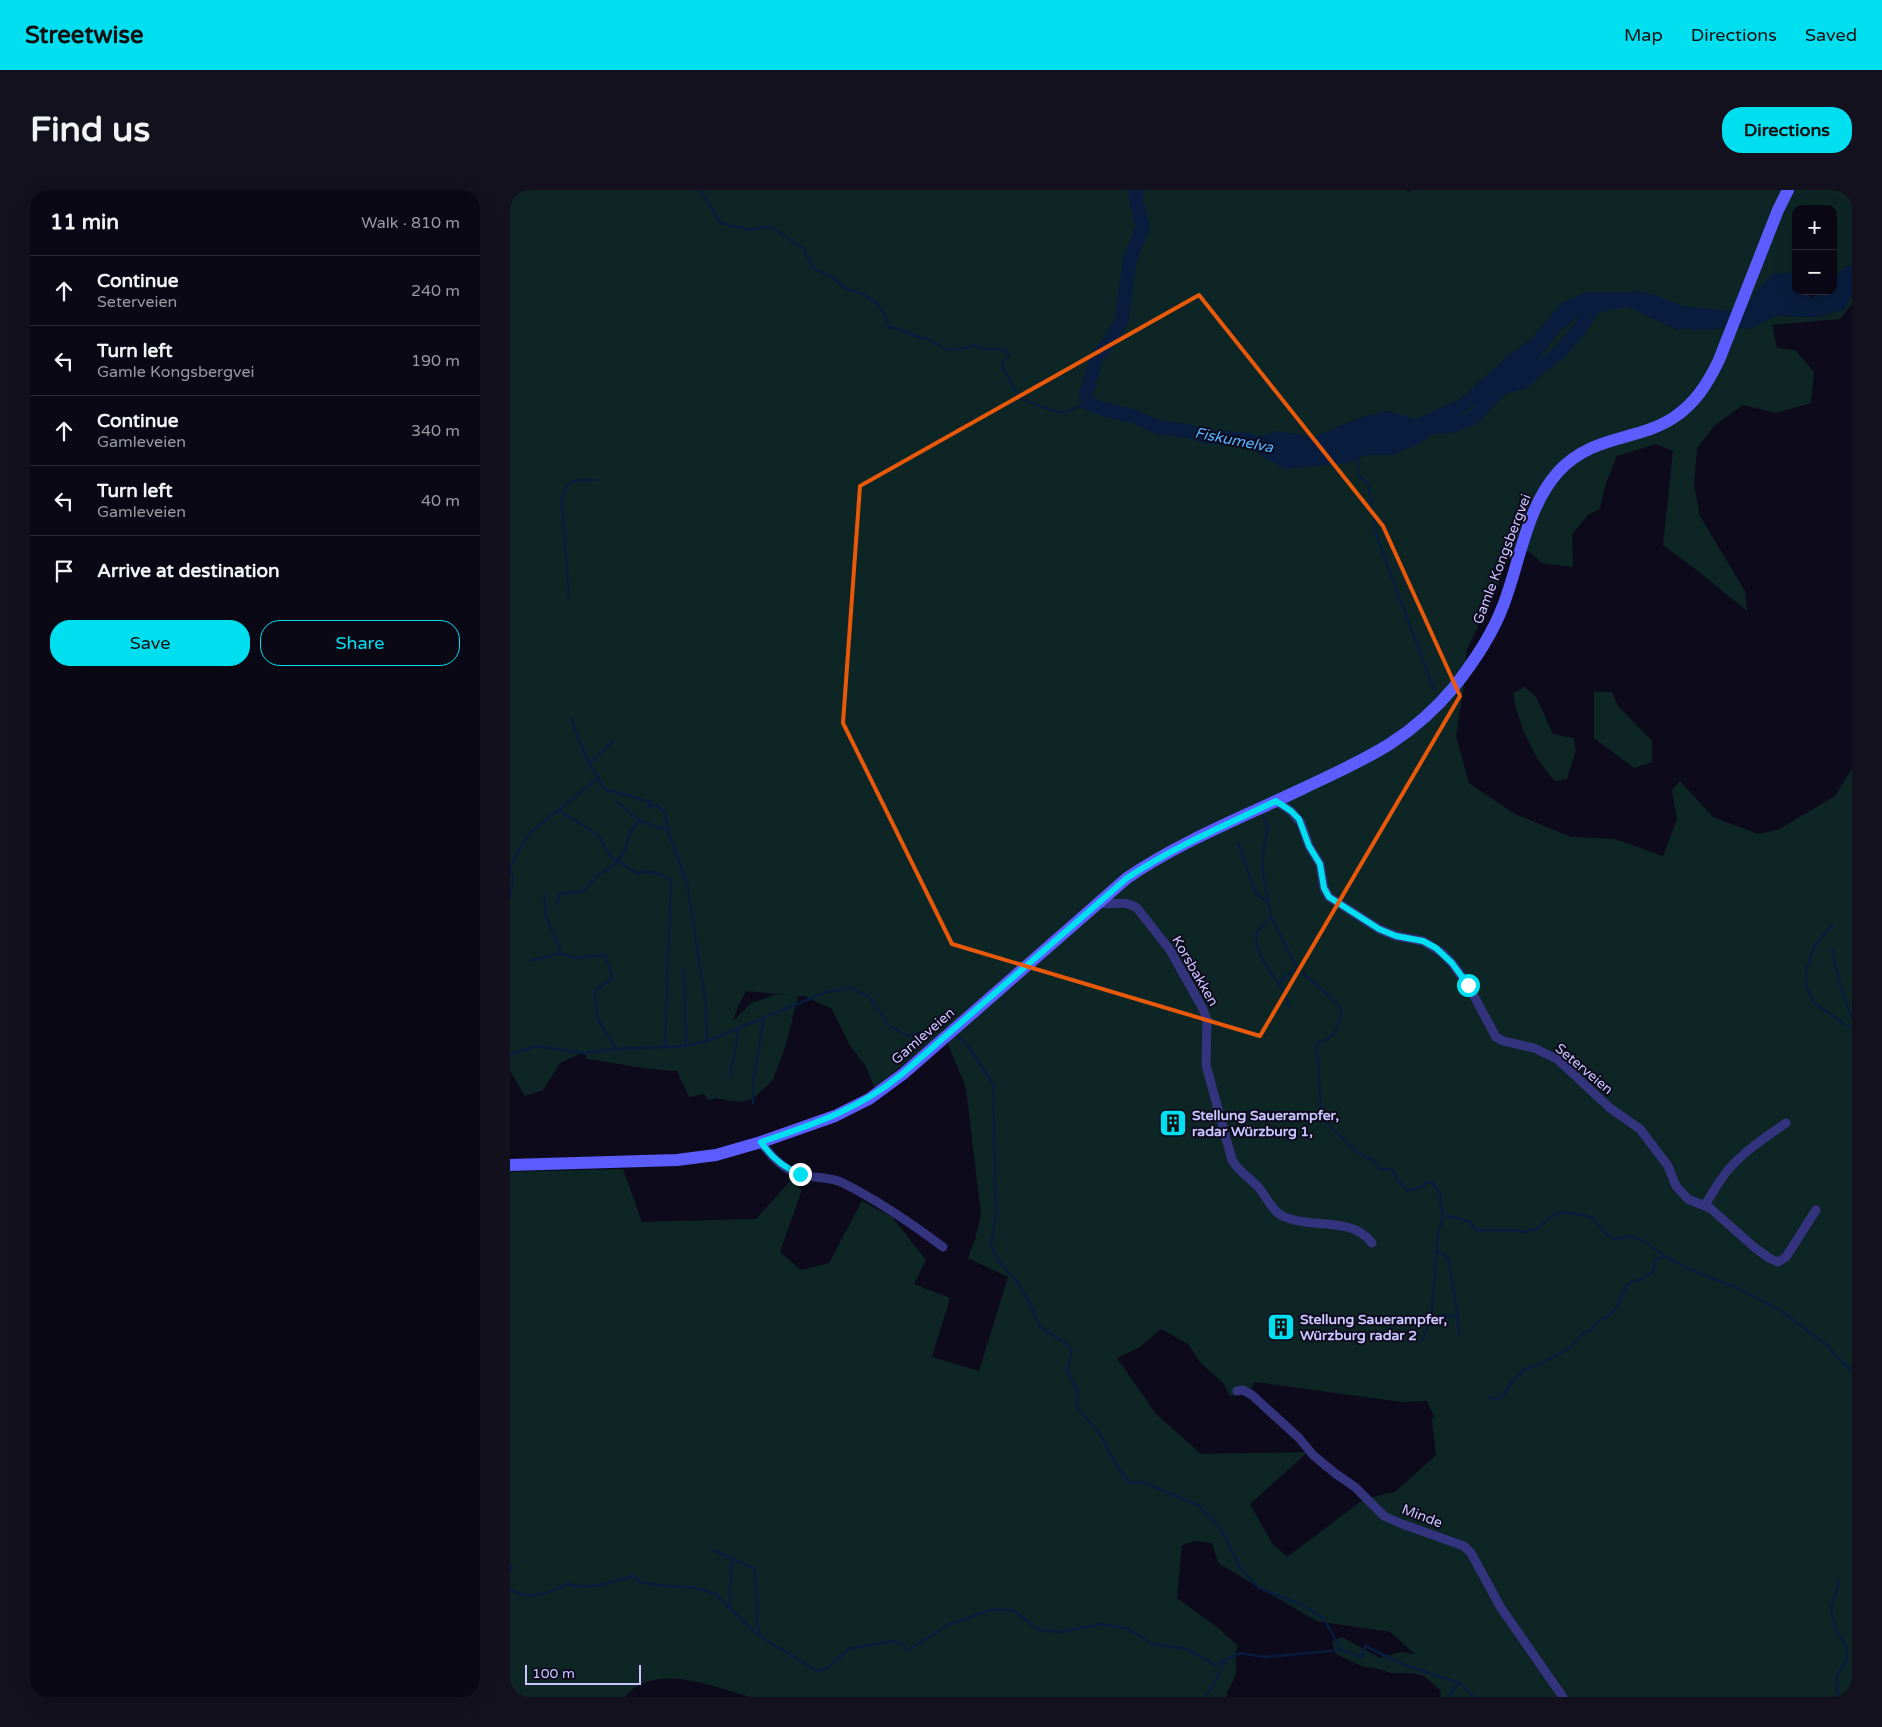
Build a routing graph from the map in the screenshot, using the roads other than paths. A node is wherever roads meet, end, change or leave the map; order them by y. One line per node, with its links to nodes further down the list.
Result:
1 (1788, 190): 2 (main road, Gamle Kongsbergvei)
2 (1276, 801): 3 (main road, Gamle Kongsbergvei); 8 (street, Seterveien)
3 (1098, 903): 4 (main road, Gamle Kongsbergvei); 10 (street, Korsbakken)
4 (1083, 917): 6 (main road, Gamleveien)
5 (1786, 1123): 8 (street)
6 (761, 1142): 7 (main road, Gamleveien); 11 (street)
7 (510, 1165)
8 (1704, 1206): 9 (street, Seterveien)
9 (1816, 1210)
10 (1372, 1243)
11 (943, 1247)
12 (1237, 1391): 13 (street, Minde)
13 (1563, 1697)

